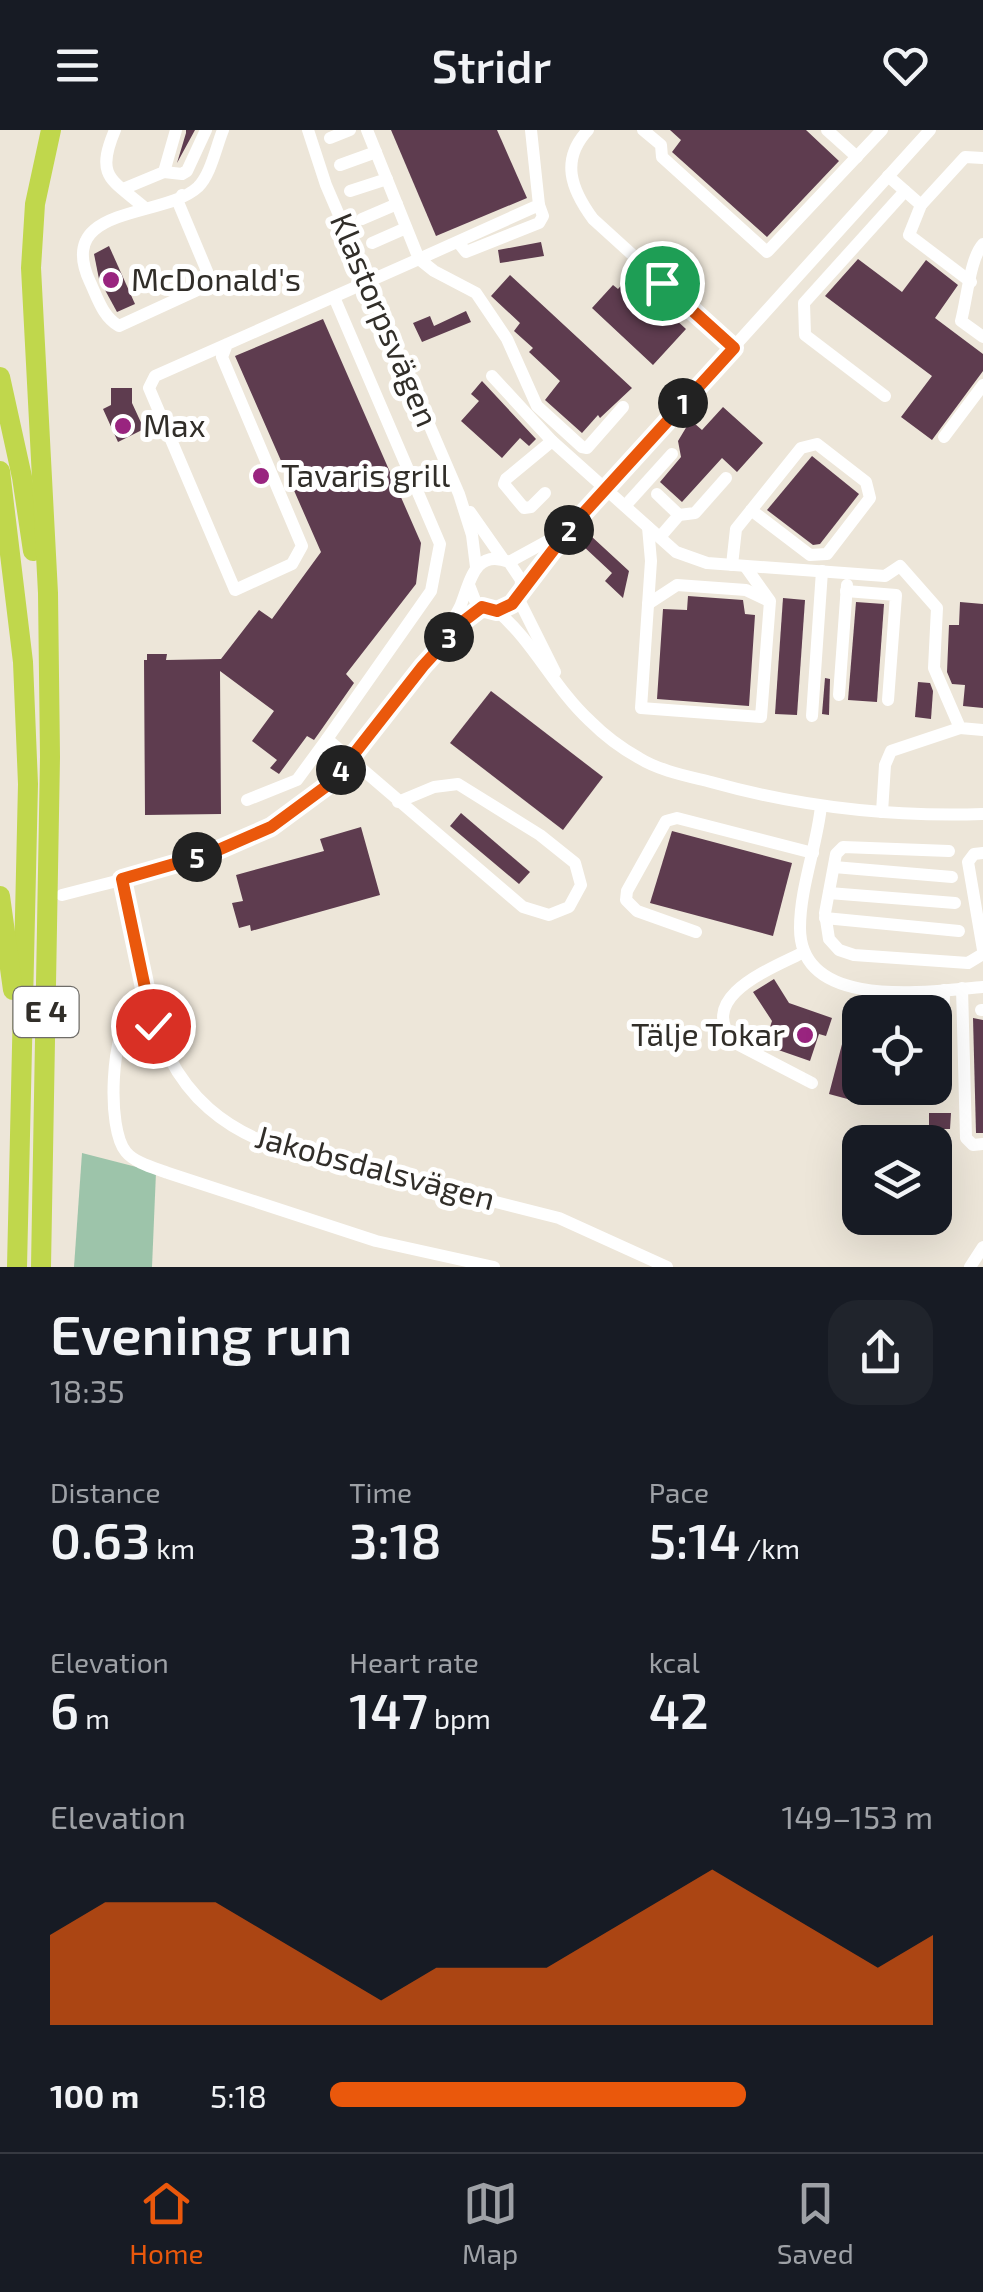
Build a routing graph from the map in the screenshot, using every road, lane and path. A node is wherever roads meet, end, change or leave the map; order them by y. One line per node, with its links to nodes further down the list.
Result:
1 (50, 130): 83 (highway)
2 (115, 130): 25 (street)
3 (176, 130): 22 (street)
4 (206, 130): 22 (street)
5 (223, 130): 28 (street)
6 (300, 130): 17 (street, Klastorpsvägen)
7 (308, 130): 17 (street, Klastorpsvägen)
8 (350, 130): 16 (street)
9 (367, 130): 18 (street)
10 (531, 130): 36 (street)
11 (588, 130): 42 (street)
12 (642, 130): 19 (street)
13 (828, 130): 19 (street)
14 (882, 130): 19 (street)
15 (930, 130): 23 (street)
16 (330, 138)
17 (311, 145): 37 (street, Klastorpsvägen)
18 (376, 152): 21 (street); 24 (street)
19 (857, 158)
20 (983, 158): 30 (street)
21 (340, 166)
22 (164, 172): 25 (street)
23 (888, 176): 27 (street); 42 (street)
24 (386, 179): 26 (street); 29 (street)
25 (123, 189): 31 (street)
26 (350, 191)
27 (905, 191): 30 (street); 46 (street)
28 (182, 195): 31 (street); 31 (street)
29 (397, 204): 32 (street); 33 (street)
30 (921, 205): 38 (street)
31 (145, 208)
32 (362, 218)
33 (406, 228): 34 (street); 36 (street)
34 (372, 242)
35 (983, 244): 38 (street)
36 (419, 259): 37 (street); 47 (street)
37 (368, 282): 39 (street); 55 (street, Klastorpsvägen)
38 (970, 282): 40 (street)
39 (334, 297): 41 (street); 82 (street)
40 (983, 337)
41 (226, 344): 41 (street)
42 (734, 348): 53 (street)
43 (492, 376): 49 (street)
44 (0, 377): 83 (highway, E 4)
45 (983, 385): 48 (street)
46 (886, 396)
47 (623, 407)
48 (944, 436)
49 (552, 441): 53 (street); 54 (street)
50 (672, 454): 57 (street)
51 (0, 470): 110 (highway, E 4)
52 (726, 478): 59 (street)
53 (605, 489): 57 (street); 61 (street)
54 (546, 493)
55 (459, 494): 63 (street, Klastorpsvägen); 65 (street, Klastorpsvägen)
56 (656, 494): 59 (street)
57 (625, 506): 60 (street)
58 (751, 510): 58 (street); 64 (street)
59 (679, 515): 62 (street)
60 (648, 527): 62 (street); 72 (street)
61 (570, 528): 63 (street); 70 (street)
62 (660, 537): 64 (street)
63 (506, 560): 65 (street); 70 (street)
64 (738, 565): 66 (street); 71 (street)
65 (476, 566): 68 (street)
66 (822, 571): 67 (street); 79 (street)
67 (848, 573): 69 (street); 80 (street)
68 (469, 585): 73 (street); 75 (street)
69 (846, 591): 76 (street); 78 (street)
70 (520, 593): 74 (street); 77 (street)
71 (770, 601): 72 (street); 72 (street)
72 (648, 604)
73 (482, 607): 74 (street); 75 (street)
74 (497, 611): 77 (street)
75 (423, 666): 84 (street)
76 (838, 695)
77 (568, 697): 87 (street)
78 (888, 700)
79 (812, 716)
80 (960, 728): 81 (street); 88 (street)
81 (983, 730)
82 (327, 740): 84 (street); 85 (street)
83 (50, 757): 115 (highway, E 4)
84 (350, 759): 86 (street); 95 (street)
85 (246, 800)
86 (398, 802): 86 (street)
87 (821, 806): 88 (street); 91 (street)
88 (882, 812): 89 (street)
89 (983, 814)
90 (949, 851): 93 (street)
91 (813, 853): 102 (street); 103 (street)
92 (983, 853): 104 (street)
93 (834, 867): 94 (street); 96 (street)
94 (952, 878)
95 (122, 879): 97 (street); 109 (street, Jakobsdalsvägen)
96 (829, 893): 99 (street); 100 (street)
97 (62, 894)
98 (0, 896): 110 (highway)
99 (955, 903)
100 (825, 918): 101 (street); 104 (street)
101 (959, 931)
102 (696, 932)
103 (804, 952): 107 (street); 111 (street)
104 (983, 952)
105 (983, 987): 106 (street)
106 (962, 988): 107 (street); 112 (street)
107 (944, 990): 108 (street)
108 (944, 995)
109 (148, 1000): 116 (street); 117 (street, Jakobsdalsvägen)
110 (21, 1062): 114 (highway, E 4)
111 (812, 1083)
112 (983, 1144)
113 (983, 1247): 118 (street)
114 (17, 1267)
115 (41, 1267)
116 (494, 1267)
117 (668, 1267)
118 (970, 1267)

